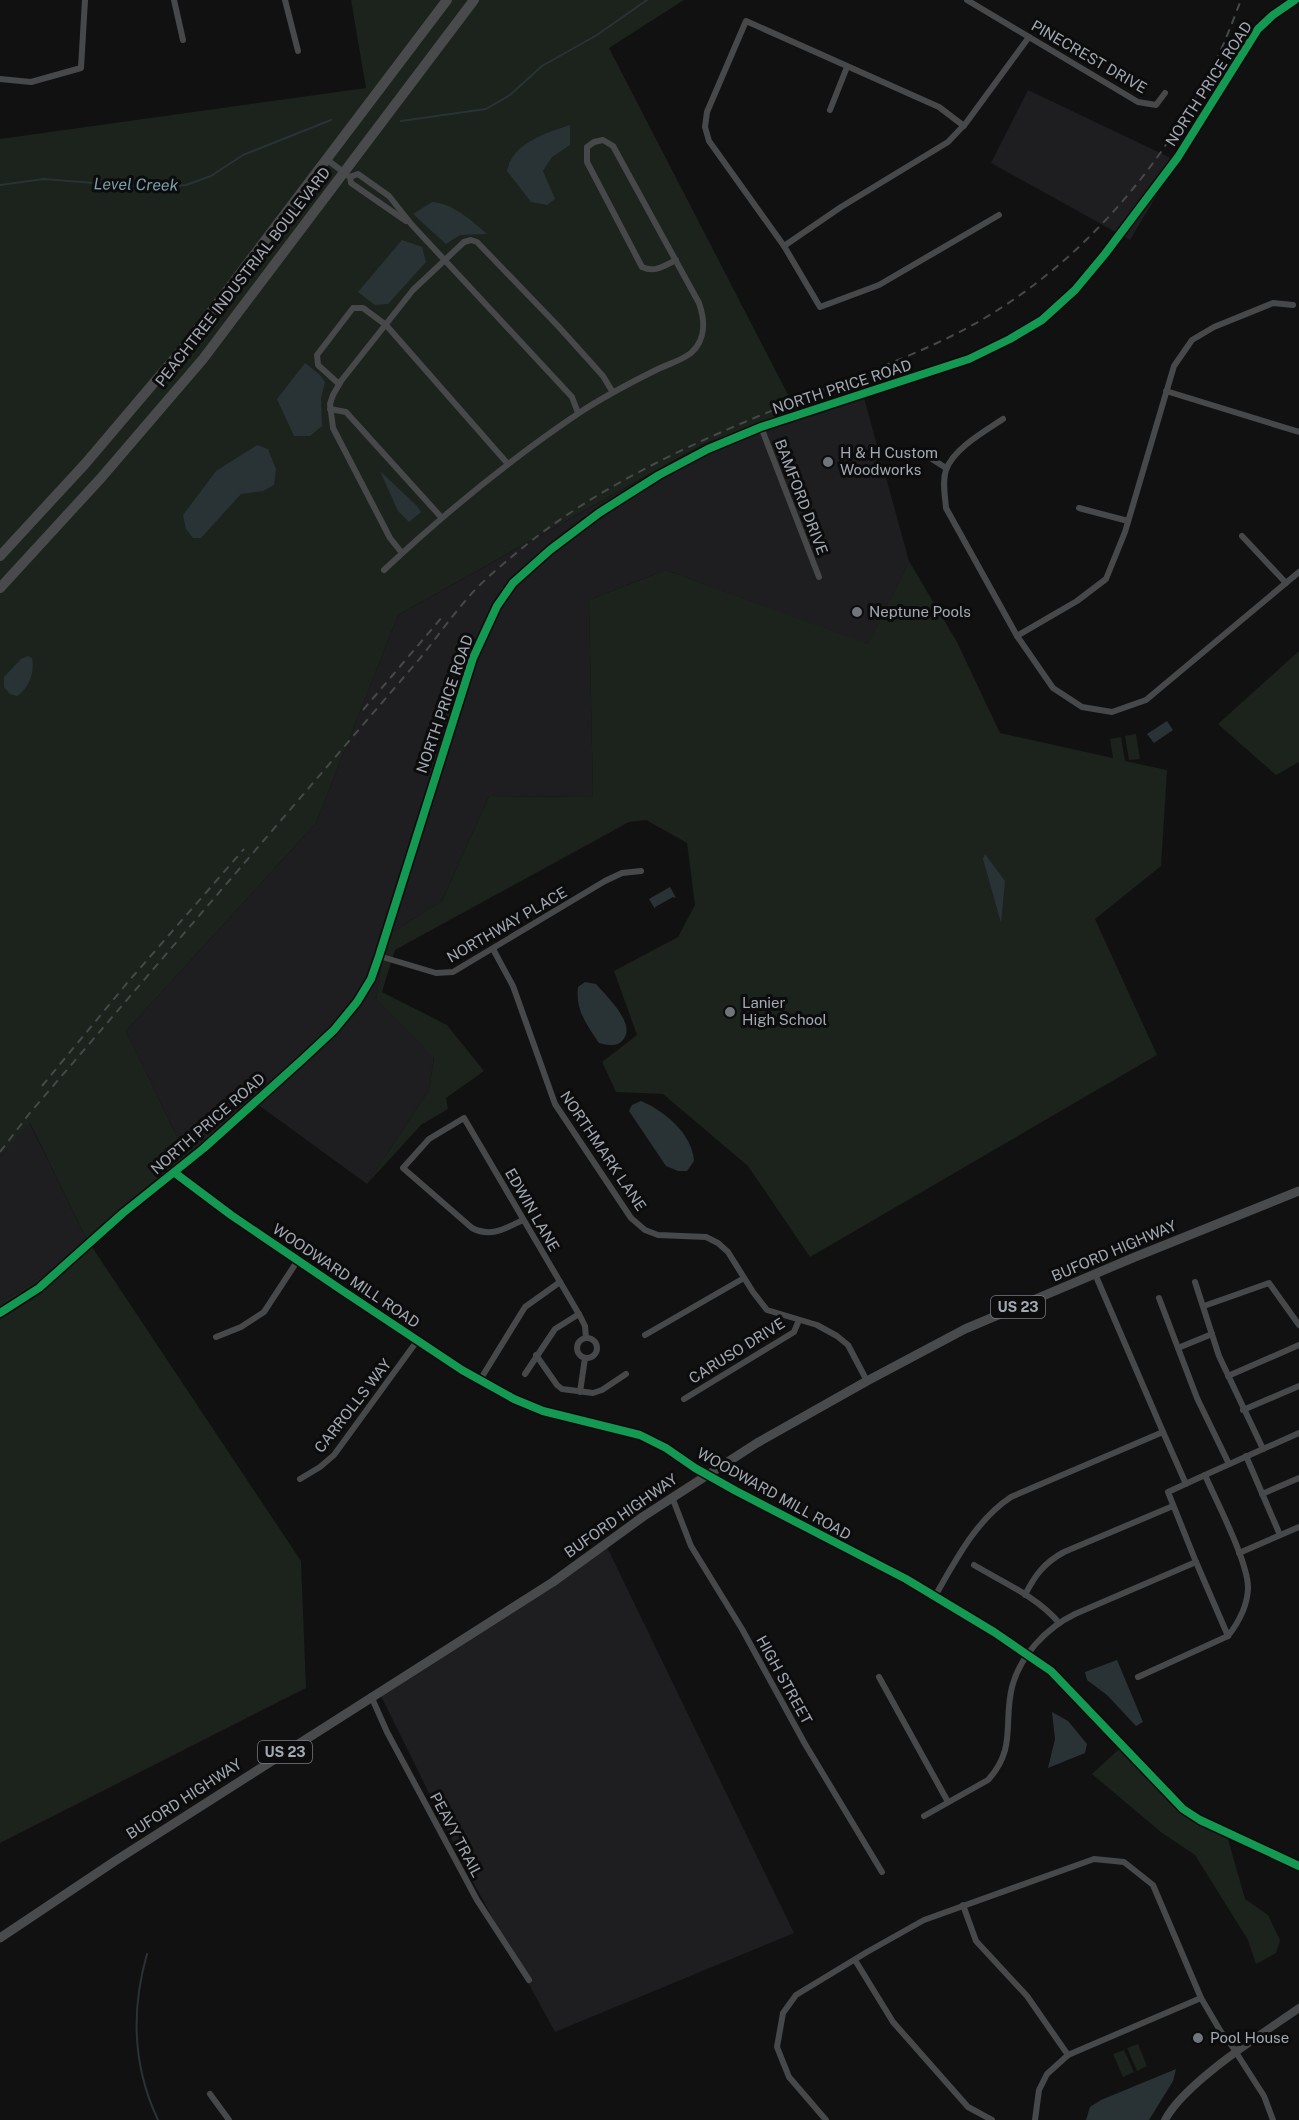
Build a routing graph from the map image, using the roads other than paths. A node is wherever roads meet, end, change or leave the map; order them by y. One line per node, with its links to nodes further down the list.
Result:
1 (85, 0): 12 (street)
2 (174, 0): 9 (street)
3 (285, 0): 10 (street)
4 (447, 0): 16 (highway, PEACHTREE INDUSTRIAL BOULEVARD)
5 (474, 0): 17 (highway, PEACHTREE INDUSTRIAL BOULEVARD)
6 (967, 0): 8 (street, PINECREST DRIVE)
7 (1295, 0): 31 (street, NORTH PRICE ROAD)
8 (1029, 37): 13 (street, PINECREST DRIVE); 15 (street)
9 (183, 40)
10 (298, 51)
11 (847, 67): 14 (street); 15 (street); 20 (street)
12 (0, 79)
13 (1165, 93)
14 (830, 110)
15 (964, 126): 20 (street)
16 (326, 159): 17 (street); 41 (highway, PEACHTREE INDUSTRIAL BOULEVARD)
17 (347, 174): 19 (street); 19 (street); 46 (highway, PEACHTREE INDUSTRIAL BOULEVARD)
18 (999, 215): 20 (street)
19 (412, 225): 22 (street)
20 (784, 246)
21 (676, 260): 21 (street); 26 (street)
22 (445, 261): 24 (street); 26 (street); 29 (street)
23 (1293, 305): 27 (street)
24 (386, 325): 25 (street); 25 (street); 34 (street)
25 (339, 384): 28 (street)
26 (612, 391): 29 (street)
27 (1166, 391): 32 (street); 38 (street)
28 (330, 409): 37 (street); 40 (street)
29 (578, 413): 34 (street)
30 (1003, 419): 35 (street)
31 (761, 427): 44 (street, BAMFORD DRIVE); 50 (street, NORTH PRICE ROAD)
32 (1299, 432)
33 (921, 452): 35 (street)
34 (508, 464): 37 (street)
35 (946, 468): 47 (street)
36 (1079, 508): 38 (street)
37 (441, 517): 40 (street)
38 (1128, 521): 47 (street)
39 (1242, 536): 45 (street)
40 (402, 553): 42 (street)
41 (0, 556)
42 (384, 570)
43 (1299, 572): 45 (street)
44 (819, 577)
45 (1286, 584): 47 (street)
46 (0, 588)
47 (1017, 636)
48 (641, 871): 49 (street, NORTHWAY PLACE)
49 (493, 949): 50 (street, NORTHWAY PLACE); 56 (street, NORTHMARK LANE)
50 (379, 956): 51 (street, NORTH PRICE ROAD)
51 (175, 1173): 54 (street, WOODWARD MILL ROAD); 61 (street, NORTH PRICE ROAD)
52 (1299, 1191): 55 (main road, BUFORD HIGHWAY / US 23)
53 (523, 1220): 53 (street, EDWIN LANE); 57 (street, EDWIN LANE)
54 (298, 1260): 67 (street); 69 (street, WOODWARD MILL ROAD)
55 (1095, 1274): 78 (main road, BUFORD HIGHWAY / US 23); 83 (street)
56 (744, 1278): 63 (street, NORTHMARK LANE); 66 (street)
57 (560, 1282): 62 (street, EDWIN LANE); 77 (street)
58 (1195, 1282): 60 (street)
59 (1159, 1298): 71 (street)
60 (1204, 1306): 64 (street); 65 (street)
61 (0, 1313)
62 (579, 1314): 68 (street, EDWIN LANE); 72 (street)
63 (799, 1320): 78 (street, NORTHMARK LANE); 81 (street, CARUSO DRIVE)
64 (1299, 1324)
65 (1212, 1334): 71 (street); 76 (street)
66 (645, 1335)
67 (216, 1337)
68 (586, 1338): 73 (street, EDWIN LANE); 73 (street, EDWIN LANE)
69 (417, 1341): 77 (street, WOODWARD MILL ROAD); 90 (street, CARROLLS WAY)
70 (1299, 1345): 76 (street)
71 (1178, 1347): 87 (street)
72 (536, 1355): 74 (street); 80 (street)
73 (585, 1358): 80 (street, EDWIN LANE)
74 (525, 1374)
75 (626, 1374): 80 (street)
76 (1228, 1376): 82 (street)
77 (480, 1380): 88 (street, WOODWARD MILL ROAD)
78 (867, 1381): 88 (main road, BUFORD HIGHWAY / US 23)
79 (1299, 1386): 82 (street)
80 (580, 1392)
81 (684, 1399)
82 (1243, 1410): 85 (street)
83 (1163, 1432): 92 (street); 102 (street)
84 (1299, 1432): 85 (street)
85 (1263, 1449): 86 (street)
86 (1246, 1456): 87 (street); 93 (street)
87 (1229, 1464): 89 (street)
88 (707, 1475): 94 (main road, BUFORD HIGHWAY / US 23); 102 (street, WOODWARD MILL ROAD)
89 (1204, 1475): 92 (street); 98 (street)
90 (300, 1479)
91 (1299, 1479): 93 (street)
92 (1186, 1484): 95 (street)
93 (1262, 1494): 97 (street)
94 (672, 1497): 108 (main road, BUFORD HIGHWAY / US 23); 112 (street, HIGH STREET)
95 (1173, 1506): 99 (street); 101 (street)
96 (1299, 1527): 97 (street)
97 (1280, 1535): 98 (street)
98 (1239, 1553): 104 (street)
99 (1196, 1562): 103 (street); 104 (street)
100 (974, 1565): 101 (street)
101 (1025, 1595): 103 (street)
102 (935, 1596): 105 (street, WOODWARD MILL ROAD)
103 (1059, 1623): 105 (street)
104 (1228, 1635): 107 (street)
105 (1028, 1655): 109 (street); 111 (street, WOODWARD MILL ROAD)
106 (879, 1677): 109 (street)
107 (1138, 1677)
108 (371, 1696): 114 (main road, BUFORD HIGHWAY / US 23); 116 (street, PEAVY TRAIL)
109 (948, 1802): 110 (street)
110 (924, 1816)
111 (1299, 1866)
112 (882, 1872)
113 (963, 1905): 115 (street); 117 (street); 120 (street)
114 (0, 1938)
115 (855, 1960): 124 (street); 125 (street)
116 (529, 1980)
117 (1201, 1998): 119 (street); 120 (street)
118 (1299, 2008): 119 (street)
119 (1236, 2053): 122 (street); 127 (street)
120 (1068, 2055): 126 (street)
121 (210, 2094): 123 (street)
122 (1271, 2119)
123 (229, 2120)
124 (826, 2120)
125 (993, 2120)
126 (1035, 2120)
127 (1166, 2120)

